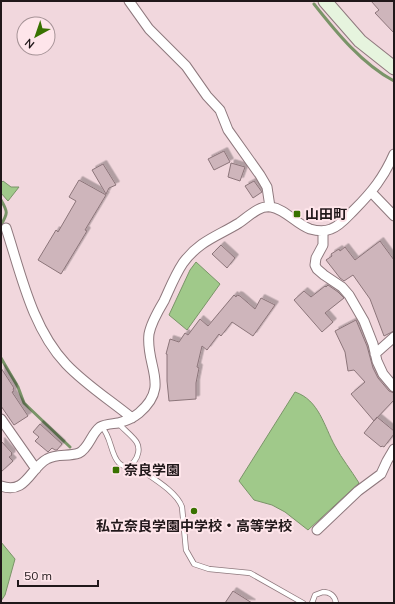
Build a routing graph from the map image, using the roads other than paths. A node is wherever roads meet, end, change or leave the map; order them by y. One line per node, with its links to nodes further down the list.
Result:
1 (129, 1): 6 (street)
2 (324, 1): 3 (main road)
3 (394, 68)
4 (394, 154): 5 (street)
5 (371, 192): 7 (street); 9 (street)
6 (270, 207): 9 (street); 13 (street)
7 (394, 216)
8 (6, 228): 13 (street)
9 (323, 231): 11 (street)
10 (394, 337): 11 (street)
11 (375, 354): 12 (street)
12 (394, 387)
13 (132, 418): 15 (street)
14 (1, 419): 19 (street)
15 (118, 423): 16 (street); 18 (lane)
16 (102, 426): 18 (lane); 19 (street)
17 (394, 450): 21 (street)
18 (133, 464): 22 (lane)
19 (36, 469): 20 (street)
20 (1, 486)
21 (317, 530)
22 (303, 603)
23 (312, 603): 24 (lane)
24 (336, 603)

